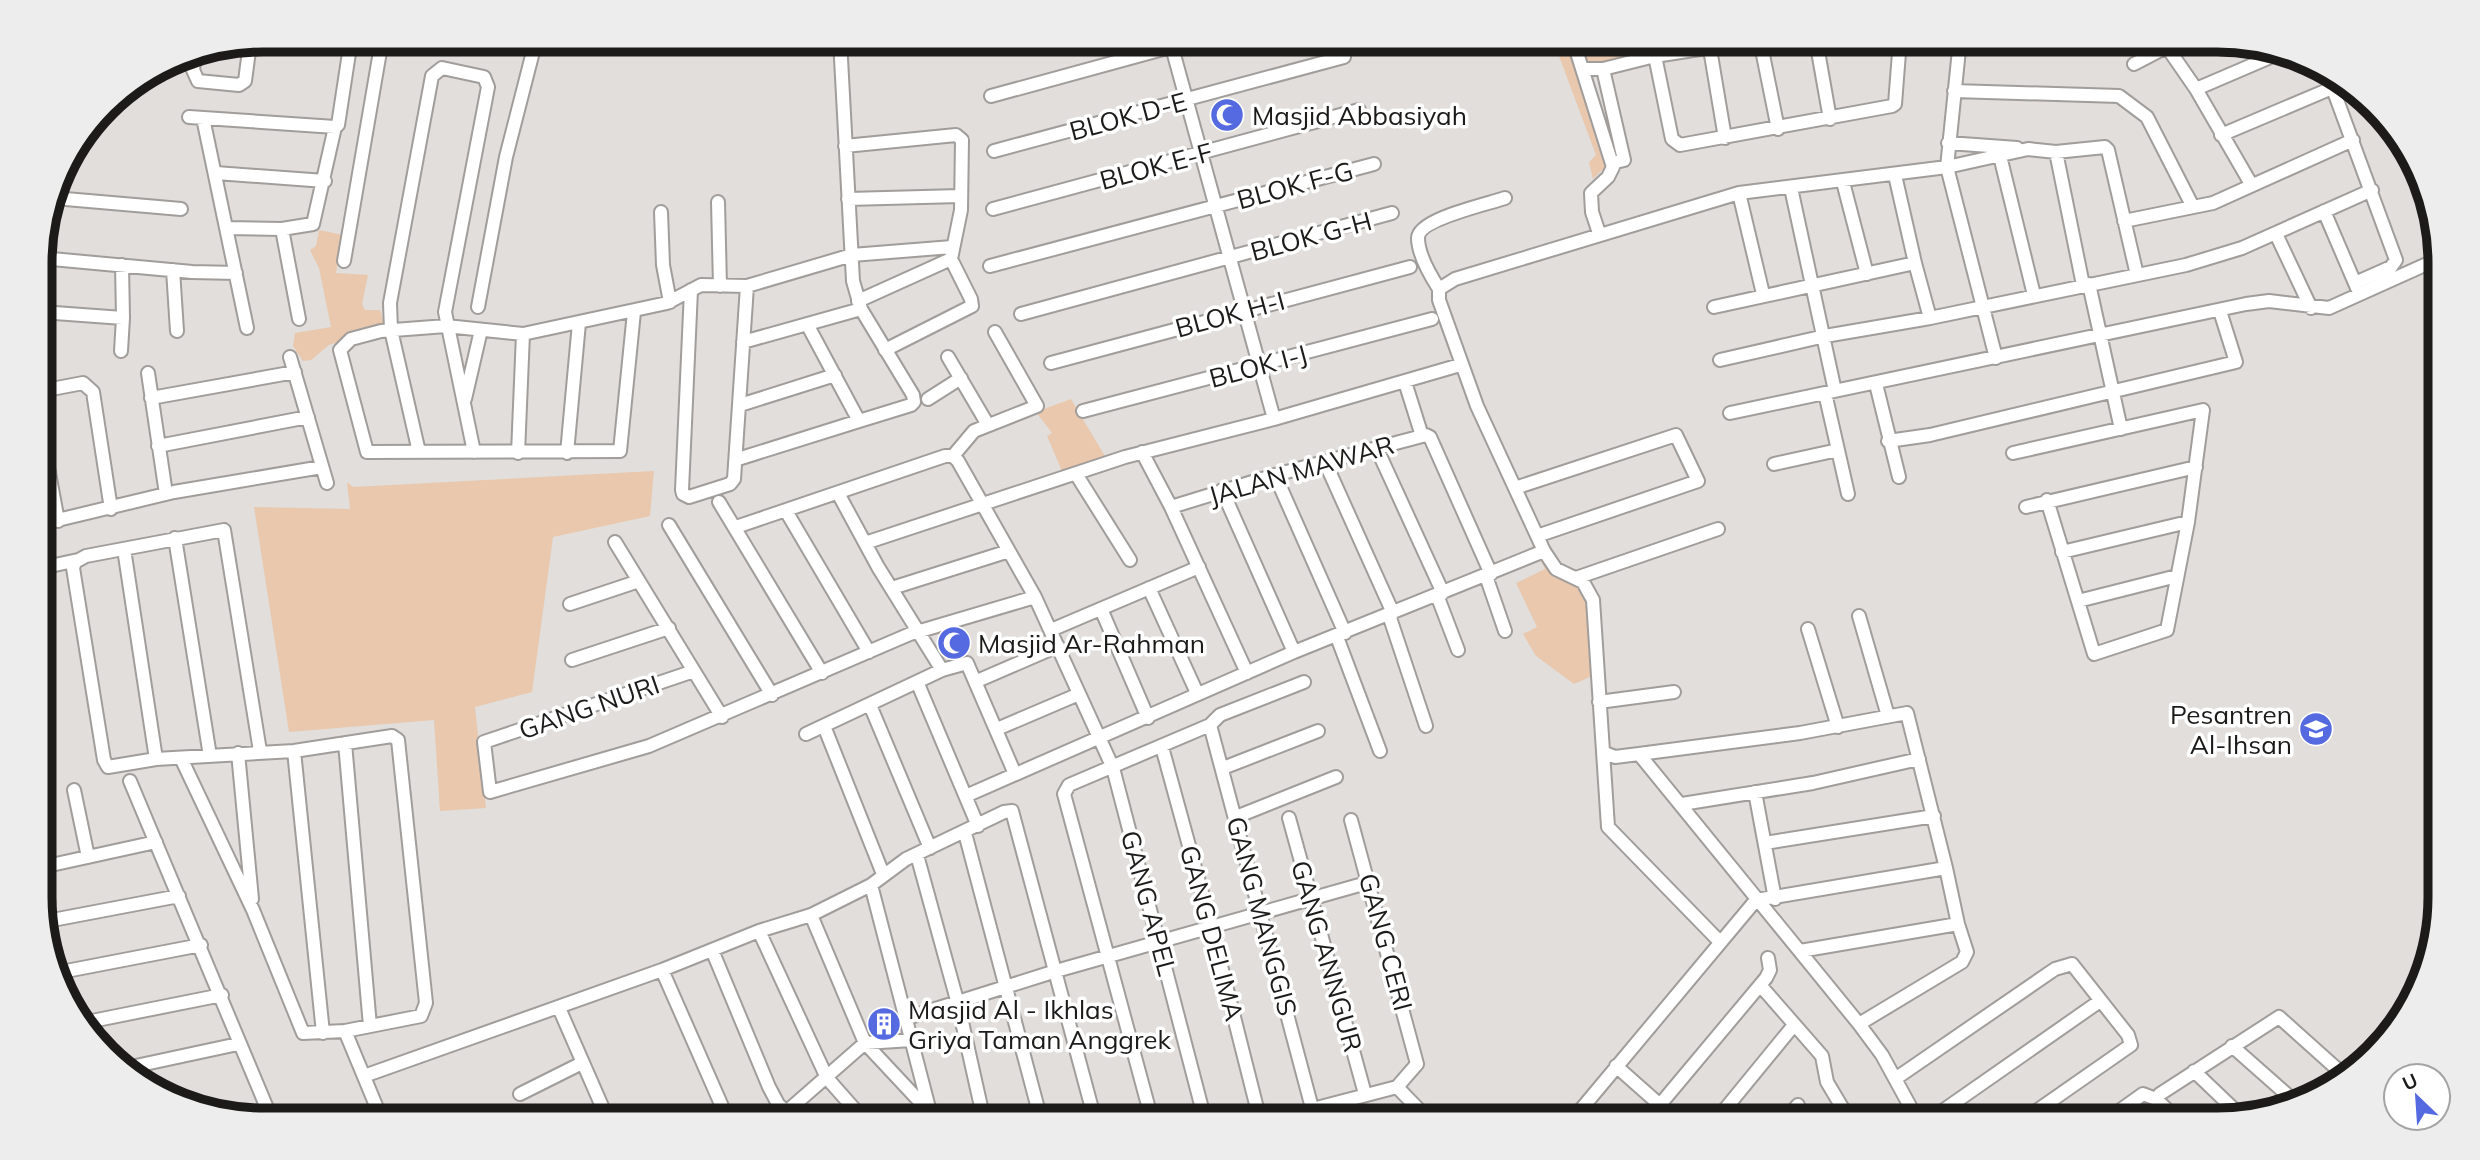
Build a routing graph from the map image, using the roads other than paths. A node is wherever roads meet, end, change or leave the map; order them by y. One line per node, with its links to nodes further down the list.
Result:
1 (249, 53): 21 (street)
2 (349, 53): 34 (street)
3 (380, 53): 78 (street)
4 (533, 53): 99 (street)
5 (841, 53): 40 (street)
6 (1137, 53): 28 (street)
7 (1174, 53): 29 (street)
8 (1577, 53): 22 (street)
9 (1679, 53): 17 (street)
10 (1711, 53): 37 (street)
11 (1762, 53): 35 (street)
12 (1818, 53): 33 (street)
13 (1899, 53): 33 (street)
14 (1958, 53): 27 (street)
15 (2155, 53): 20 (street)
16 (2171, 53): 26 (street)
17 (1655, 56): 23 (street); 37 (street)
18 (1344, 57): 29 (street, BLOK D-E)
19 (2266, 59): 26 (street)
20 (2134, 64)
21 (194, 65)
22 (1583, 69): 23 (street); 46 (street)
23 (1603, 69): 46 (street)
24 (2328, 85): 36 (street)
25 (2333, 88): 38 (street)
26 (2196, 89): 36 (street)
27 (1954, 91): 39 (street); 63 (street)
28 (991, 96)
29 (1187, 100): 42 (street, BLOK D-E); 44 (street)
30 (1359, 110): 44 (street, BLOK E-F)
31 (189, 117): 32 (street)
32 (203, 118): 34 (street); 49 (street)
33 (1830, 119): 35 (street)
34 (335, 127): 51 (street)
35 (1777, 129): 37 (street)
36 (2221, 135): 53 (street)
37 (1725, 138)
38 (2353, 140): 53 (street); 55 (street)
39 (1948, 143): 41 (street); 48 (street)
40 (845, 146): 57 (street); 60 (street)
41 (2028, 149): 43 (street); 45 (street)
42 (994, 151)
43 (2056, 152): 69 (street); 88 (street)
44 (1202, 155): 62 (street); 65 (street, BLOK E-F)
45 (2000, 156): 48 (street); 96 (street)
46 (1612, 163): 72 (street)
47 (1374, 164): 62 (street, BLOK F-G)
48 (1947, 167): 50 (street); 100 (street)
49 (216, 173): 51 (street); 70 (street)
50 (1895, 174): 52 (street); 79 (street)
51 (325, 181): 71 (street)
52 (1843, 181): 54 (street); 86 (street)
53 (2251, 184): 63 (street)
54 (1791, 188): 56 (street); 89 (street)
55 (2372, 190): 66 (street); 92 (street)
56 (1739, 193): 72 (street); 95 (street)
57 (960, 196): 60 (street); 74 (street)
58 (1505, 198): 93 (street)
59 (64, 199): 64 (street)
60 (848, 199): 75 (street)
61 (718, 202): 90 (street)
62 (1216, 206): 77 (street); 82 (street, BLOK F-G)
63 (2193, 207): 69 (street)
64 (181, 209)
65 (993, 209)
66 (2324, 211): 73 (street); 92 (street)
67 (662, 212): 97 (street)
68 (1392, 213): 77 (street, BLOK G-H)
69 (2124, 221): 87 (street)
70 (226, 228): 71 (street); 85 (street)
71 (282, 229): 110 (street)
72 (1600, 233): 93 (street)
73 (2276, 234): 87 (street); 102 (street)
74 (951, 253): 75 (street); 98 (street); 124 (street)
75 (852, 255): 91 (street); 98 (street)
76 (53, 258): 81 (street)
77 (1230, 258): 103 (street); 107 (street, BLOK G-H)
78 (344, 261)
79 (1915, 262): 86 (street); 109 (street)
80 (2428, 263): 92 (street)
81 (122, 265): 84 (street); 108 (street)
82 (990, 266)
83 (1410, 267): 103 (street, BLOK H-I)
84 (173, 270): 85 (street); 118 (street)
85 (236, 273): 115 (street)
86 (1867, 274): 89 (street)
87 (2137, 275): 88 (street)
88 (2086, 284): 96 (street); 122 (street)
89 (1814, 285): 95 (street); 121 (street)
90 (720, 286): 91 (street); 94 (street)
91 (747, 286): 123 (street)
92 (2357, 288): 102 (street)
93 (1438, 289): 131 (street)
94 (691, 290): 97 (street); 165 (street)
95 (1763, 294): 101 (street)
96 (2034, 295): 100 (street)
97 (670, 302): 105 (street)
98 (859, 305): 113 (street); 124 (street)
99 (478, 306)
100 (1982, 306): 109 (street); 128 (street)
101 (1714, 307)
102 (2311, 308): 104 (street)
103 (1245, 310): 130 (street, BLOK H-I); 132 (street)
104 (2220, 311): 122 (street); 140 (street)
105 (634, 312): 112 (street); 162 (street)
106 (53, 313): 108 (street)
107 (1021, 314)
108 (123, 318): 125 (street)
109 (1930, 318): 121 (street)
110 (299, 319)
111 (1432, 319): 132 (street, BLOK I-J)
112 (579, 323): 120 (street); 162 (street)
113 (807, 324): 123 (street); 135 (street)
114 (446, 326): 116 (street); 116 (street); 117 (street); 144 (street)
115 (247, 328)
116 (391, 330): 158 (street); 158 (street)
117 (481, 330): 120 (street); 144 (street)
118 (177, 331)
119 (995, 332): 151 (street)
120 (523, 334): 161 (street)
121 (1825, 336): 129 (street); 141 (street)
122 (2102, 337): 128 (street); 140 (street)
123 (743, 342): 145 (street)
124 (885, 350): 150 (street)
125 (121, 351)
126 (948, 356): 136 (street)
127 (290, 357): 133 (street)
128 (1996, 358): 138 (street)
129 (1720, 360)
130 (1051, 363)
131 (1460, 365): 137 (street); 174 (street)
132 (1260, 366): 146 (street, BLOK I-J); 149 (street)
133 (295, 372): 142 (street); 148 (street)
134 (148, 373): 142 (street)
135 (835, 375): 145 (street); 150 (street)
136 (961, 378): 143 (street); 151 (street)
137 (1405, 382): 149 (street); 153 (street)
138 (1876, 384): 141 (street); 154 (street)
139 (53, 389): 185 (street)
140 (2113, 390): 152 (street); 154 (street)
141 (1830, 392): 147 (street); 157 (street)
142 (151, 398): 155 (street)
143 (928, 399)
144 (464, 403): 159 (street)
145 (740, 405): 165 (street)
146 (1083, 411)
147 (1730, 414)
148 (308, 417): 155 (street); 168 (street)
149 (1275, 419): 160 (street)
150 (859, 421): 165 (street)
151 (988, 425): 164 (street)
152 (2121, 429): 163 (street); 169 (street)
153 (1426, 437): 156 (street, JALAN MAWAR); 205 (street)
154 (1888, 441): 172 (street)
155 (158, 446): 177 (street)
156 (1377, 449): 166 (street, JALAN MAWAR); 211 (street)
157 (1838, 450): 167 (street); 178 (street)
158 (419, 452): 159 (street)
159 (474, 452): 161 (street)
160 (1142, 452): 170 (street); 183 (street)
161 (518, 453): 162 (street)
162 (567, 453)
163 (2013, 453)
164 (953, 456): 179 (street); 182 (street, GANG APEL)
165 (738, 459)
166 (1325, 463): 171 (street, JALAN MAWAR); 216 (street)
167 (1774, 464)
168 (322, 467): 173 (street); 177 (street)
169 (2196, 467): 180 (street); 189 (street)
170 (1076, 474): 182 (street); 202 (street)
171 (1275, 475): 175 (street, JALAN MAWAR); 223 (street)
172 (1899, 477)
173 (327, 483)
174 (1515, 488): 193 (street); 193 (street)
175 (1222, 490): 183 (street, JALAN MAWAR); 227 (street)
176 (53, 492): 187 (street)
177 (166, 494): 185 (street)
178 (1848, 494)
179 (839, 495): 186 (street); 196 (street)
180 (2048, 500): 184 (street); 200 (street)
181 (719, 502): 191 (street)
182 (982, 504): 196 (street); 198 (street, GANG APEL)
183 (1171, 508): 204 (street)
184 (2026, 508)
185 (111, 509): 187 (street)
186 (786, 511): 191 (street); 226 (street)
187 (58, 520): 188 (street)
188 (53, 521)
189 (2188, 522): 200 (street); 206 (street)
190 (670, 525): 239 (street)
191 (736, 527): 231 (street)
192 (1718, 529): 207 (street)
193 (1537, 536): 199 (street)
194 (175, 538): 197 (street); 255 (street); 261 (street)
195 (615, 542): 208 (street)
196 (865, 543): 209 (street)
197 (124, 549): 201 (street); 263 (street)
198 (1009, 551): 209 (street); 212 (street, GANG APEL)
199 (1544, 551): 205 (street); 207 (street)
200 (2062, 552): 213 (street)
201 (78, 560): 203 (street); 263 (street)
202 (1130, 560)
203 (53, 566)
204 (1199, 567): 210 (street); 232 (street)
205 (1489, 575): 211 (street); 221 (street)
206 (2177, 576): 213 (street); 213 (street)
207 (1576, 578): 240 (street)
208 (639, 581): 214 (street); 218 (street)
209 (892, 587): 222 (street)
210 (1149, 588): 215 (street); 237 (street)
211 (1440, 594): 216 (street); 225 (street)
212 (1035, 597): 220 (street, GANG APEL); 222 (street)
213 (2078, 601)
214 (570, 604)
215 (1101, 609): 220 (street); 244 (street)
216 (1391, 614): 223 (street); 247 (street)
217 (1859, 615): 242 (street)
218 (669, 628): 228 (street); 230 (street)
219 (1808, 629): 248 (street)
220 (1051, 630): 224 (street, GANG APEL)
221 (1505, 631)
222 (921, 633): 226 (street); 229 (street)
223 (1341, 635): 227 (street); 257 (street)
224 (1058, 646): 233 (street); 238 (street, GANG APEL)
225 (1458, 650)
226 (869, 652): 231 (street)
227 (1294, 652): 232 (street)
228 (572, 660)
229 (942, 670): 233 (street); 235 (street)
230 (694, 671): 243 (street); 243 (street, GANG NURI)
231 (822, 673): 239 (street)
232 (1247, 673): 237 (street)
233 (976, 681): 249 (street)
234 (1304, 682): 246 (street)
235 (918, 684): 241 (street); 272 (street)
236 (1674, 692): 240 (street)
237 (1197, 693): 244 (street)
238 (1079, 694): 249 (street); 252 (street, GANG APEL)
239 (772, 695): 243 (street)
240 (1599, 702): 259 (street)
241 (870, 705): 245 (street); 282 (street)
242 (1888, 716): 248 (street); 264 (street)
243 (722, 717)
244 (1147, 718): 252 (street)
245 (824, 726): 251 (street); 287 (street)
246 (1210, 726): 254 (street); 266 (street, GANG MANGGIS)
247 (1426, 726)
248 (1838, 727): 260 (street)
249 (997, 729): 267 (street)
250 (1318, 731): 266 (street)
251 (806, 734)
252 (1100, 737): 265 (street, GANG APEL); 267 (street)
253 (345, 743): 256 (street); 321 (street); 321 (street)
254 (1161, 747): 265 (street); 299 (street, GANG DELIMA)
255 (260, 751): 256 (street); 258 (street)
256 (294, 751): 323 (street)
257 (1380, 751)
258 (238, 753): 261 (street); 294 (street)
259 (1605, 753): 260 (street); 302 (street)
260 (1639, 754): 273 (street)
261 (210, 756): 262 (street)
262 (181, 758): 263 (street); 294 (street)
263 (156, 759)
264 (1919, 760): 271 (street); 274 (street)
265 (1112, 768): 301 (street, GANG APEL); 306 (street)
266 (1223, 768): 275 (street, GANG MANGGIS)
267 (1015, 774): 272 (street)
268 (1335, 777): 275 (street)
269 (130, 781): 280 (street)
270 (74, 790): 284 (street)
271 (1755, 792): 273 (street); 281 (street)
272 (968, 795): 278 (street)
273 (1682, 804): 293 (street)
274 (1934, 816): 281 (street); 286 (street)
275 (1236, 817): 295 (street, GANG MANGGIS)
276 (1289, 818): 291 (street, GANG ANNGUR)
277 (1351, 820): 288 (street, GANG CERI)
278 (978, 825): 279 (street); 310 (street)
279 (965, 833): 282 (street); 312 (street)
280 (156, 842): 284 (street); 290 (street)
281 (1765, 843): 292 (street)
282 (930, 848): 283 (street)
283 (917, 855): 287 (street); 315 (street)
284 (88, 857): 285 (street)
285 (52, 865)
286 (1947, 868): 292 (street); 298 (street)
287 (883, 874): 289 (street)
288 (1370, 882): 291 (street); 336 (street, GANG CERI)
289 (872, 885): 296 (street); 317 (street)
290 (179, 896): 297 (street); 303 (street)
291 (1309, 898): 295 (street); 338 (street, GANG ANNGUR)
292 (1775, 899): 293 (street)
293 (1756, 900): 302 (street); 305 (street)
294 (253, 910): 323 (street)
295 (1262, 912): 299 (street); 369 (street, GANG MANGGIS)
296 (811, 915): 300 (street); 325 (street)
297 (54, 920)
298 (1958, 924): 305 (street); 319 (street)
299 (1212, 926): 301 (street); 342 (street, GANG DELIMA)
300 (759, 931): 304 (street); 334 (street)
301 (1159, 940): 306 (street); 368 (street, GANG APEL)
302 (1720, 943): 330 (street)
303 (201, 945): 309 (street); 313 (street)
304 (712, 950): 308 (street); 359 (street)
305 (1800, 951): 319 (street)
306 (1107, 957): 310 (street); 367 (street)
307 (1768, 958): 311 (street)
308 (662, 970): 316 (street); 358 (street)
309 (67, 971)
310 (1056, 971): 312 (street); 366 (street)
311 (1760, 985): 320 (street); 341 (street)
312 (1008, 986): 315 (street); 365 (street)
313 (222, 995): 318 (street); 326 (street)
314 (2101, 1001): 335 (street); 350 (street); 351 (street)
315 (958, 1004): 317 (street); 364 (street)
316 (559, 1008): 328 (street); 333 (street)
317 (907, 1018): 324 (street)
318 (93, 1021)
319 (1858, 1024): 335 (street)
320 (1794, 1025): 347 (street); 348 (street)
321 (370, 1026): 322 (street)
322 (345, 1031): 323 (street); 333 (street)
323 (323, 1033)
324 (912, 1041): 325 (street); 363 (street)
325 (865, 1043): 334 (street); 362 (street)
326 (238, 1044): 329 (street); 355 (street)
327 (2232, 1046): 331 (street); 332 (street); 339 (street)
328 (582, 1063): 337 (street); 357 (street)
329 (136, 1065)
330 (1616, 1066): 341 (street); 345 (street)
331 (2337, 1069)
332 (2194, 1071): 340 (street); 354 (street)
333 (364, 1076): 356 (street)
334 (827, 1078): 360 (street); 361 (street)
335 (1895, 1079): 349 (street)
336 (1397, 1087): 338 (street); 344 (street)
337 (520, 1094)
338 (1365, 1094): 343 (street)
339 (2287, 1095)
340 (2155, 1099): 352 (street); 353 (street)
341 (1660, 1105): 346 (street)
342 (1257, 1107)
343 (1314, 1107)
344 (1416, 1107)
345 (1582, 1107)
346 (1658, 1107)
347 (1727, 1107)
348 (1842, 1107)
349 (1910, 1107)
350 (1948, 1107)
351 (2042, 1107)
352 (2125, 1107)
353 (2164, 1107)
354 (2231, 1107)
355 (267, 1108)
356 (378, 1108)
357 (598, 1108)
358 (723, 1108)
359 (781, 1108)
360 (796, 1108)
361 (853, 1108)
362 (927, 1108)
363 (932, 1108)
364 (981, 1108)
365 (1038, 1108)
366 (1092, 1108)
367 (1149, 1108)
368 (1202, 1108)
369 (1312, 1108)

